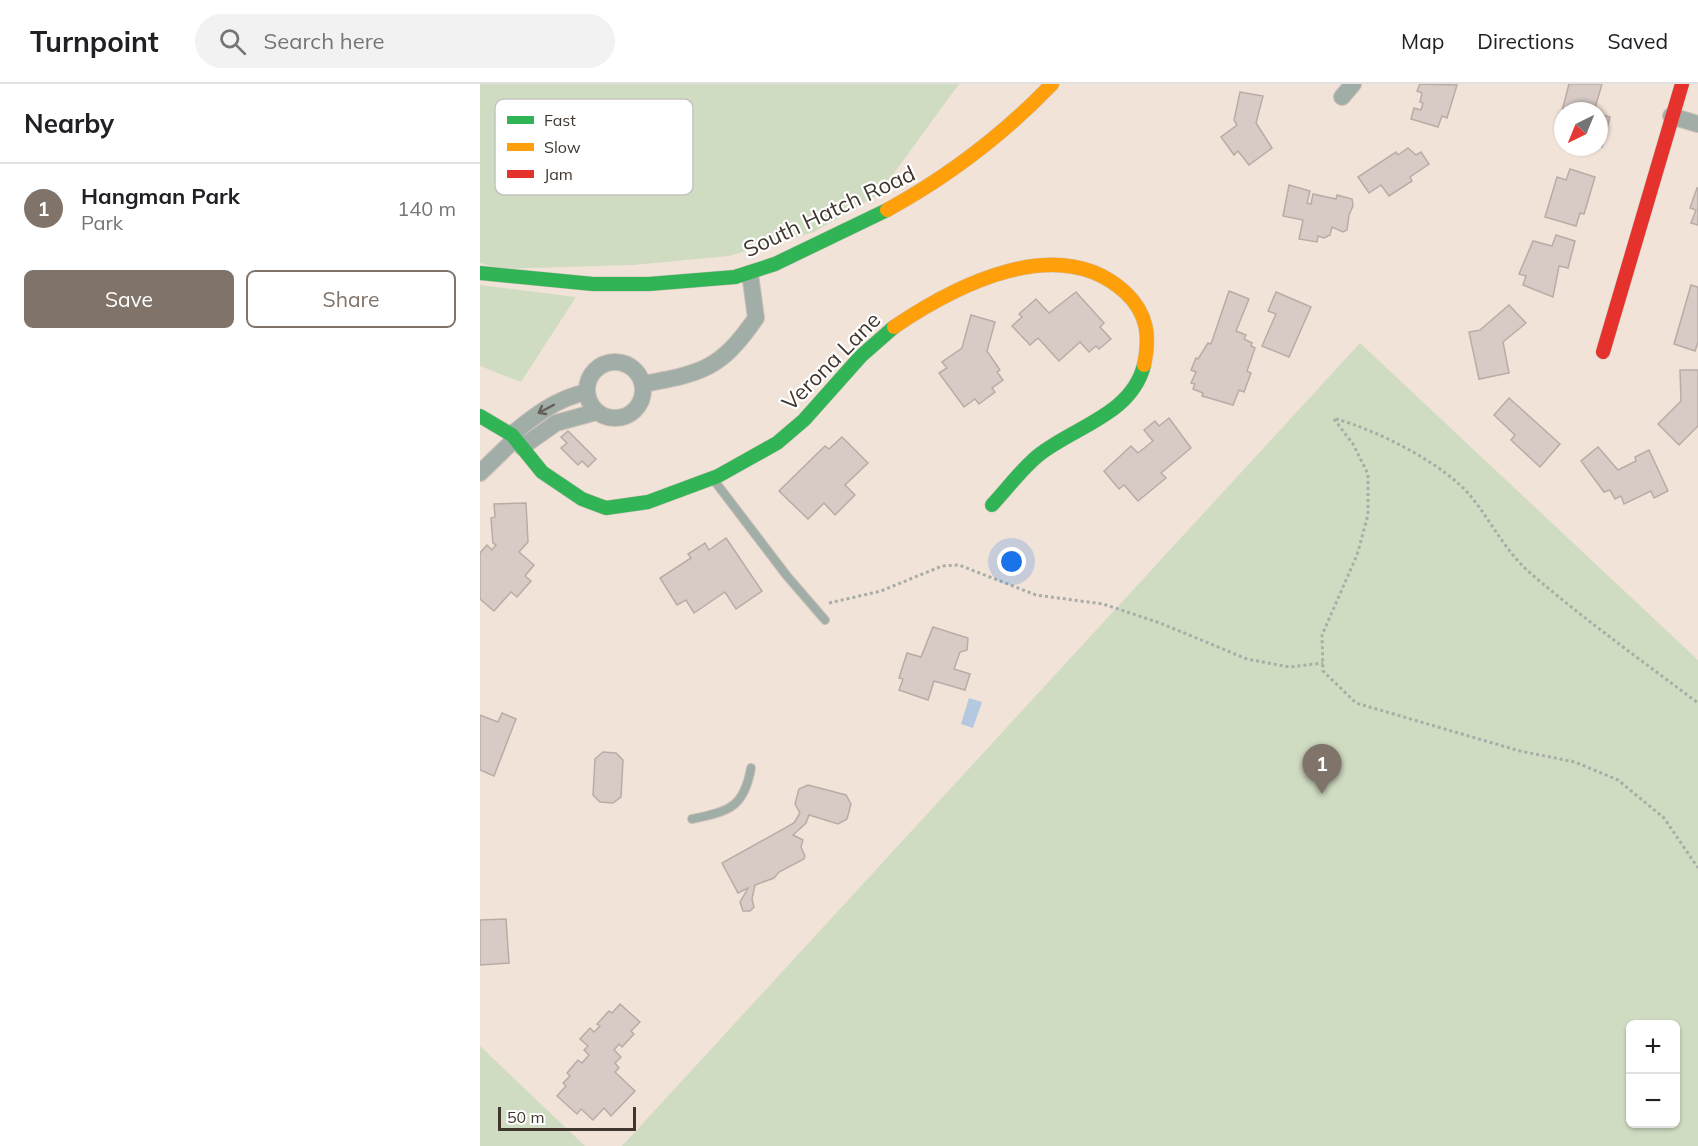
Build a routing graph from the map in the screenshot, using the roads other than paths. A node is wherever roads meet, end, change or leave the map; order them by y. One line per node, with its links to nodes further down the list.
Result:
1 (1052, 84): 6 (street, South Hatch Road)
2 (1682, 84): 3 (street)
3 (1671, 116): 4 (street); 7 (street)
4 (1698, 124)
5 (480, 273): 6 (street, South Hatch Road)
6 (750, 274): 8 (street)
7 (1603, 352)
8 (643, 384): 9 (street); 10 (street)
9 (587, 392): 10 (street); 12 (street, one-way to 12)
10 (596, 412): 12 (street)
11 (480, 416): 12 (street)
12 (516, 440): 13 (street); 14 (street, Verona Lane)
13 (480, 473)
14 (713, 478): 15 (street, Verona Lane); 16 (lane)
15 (992, 505)
16 (825, 620)
17 (751, 768): 18 (lane)
18 (692, 819)

